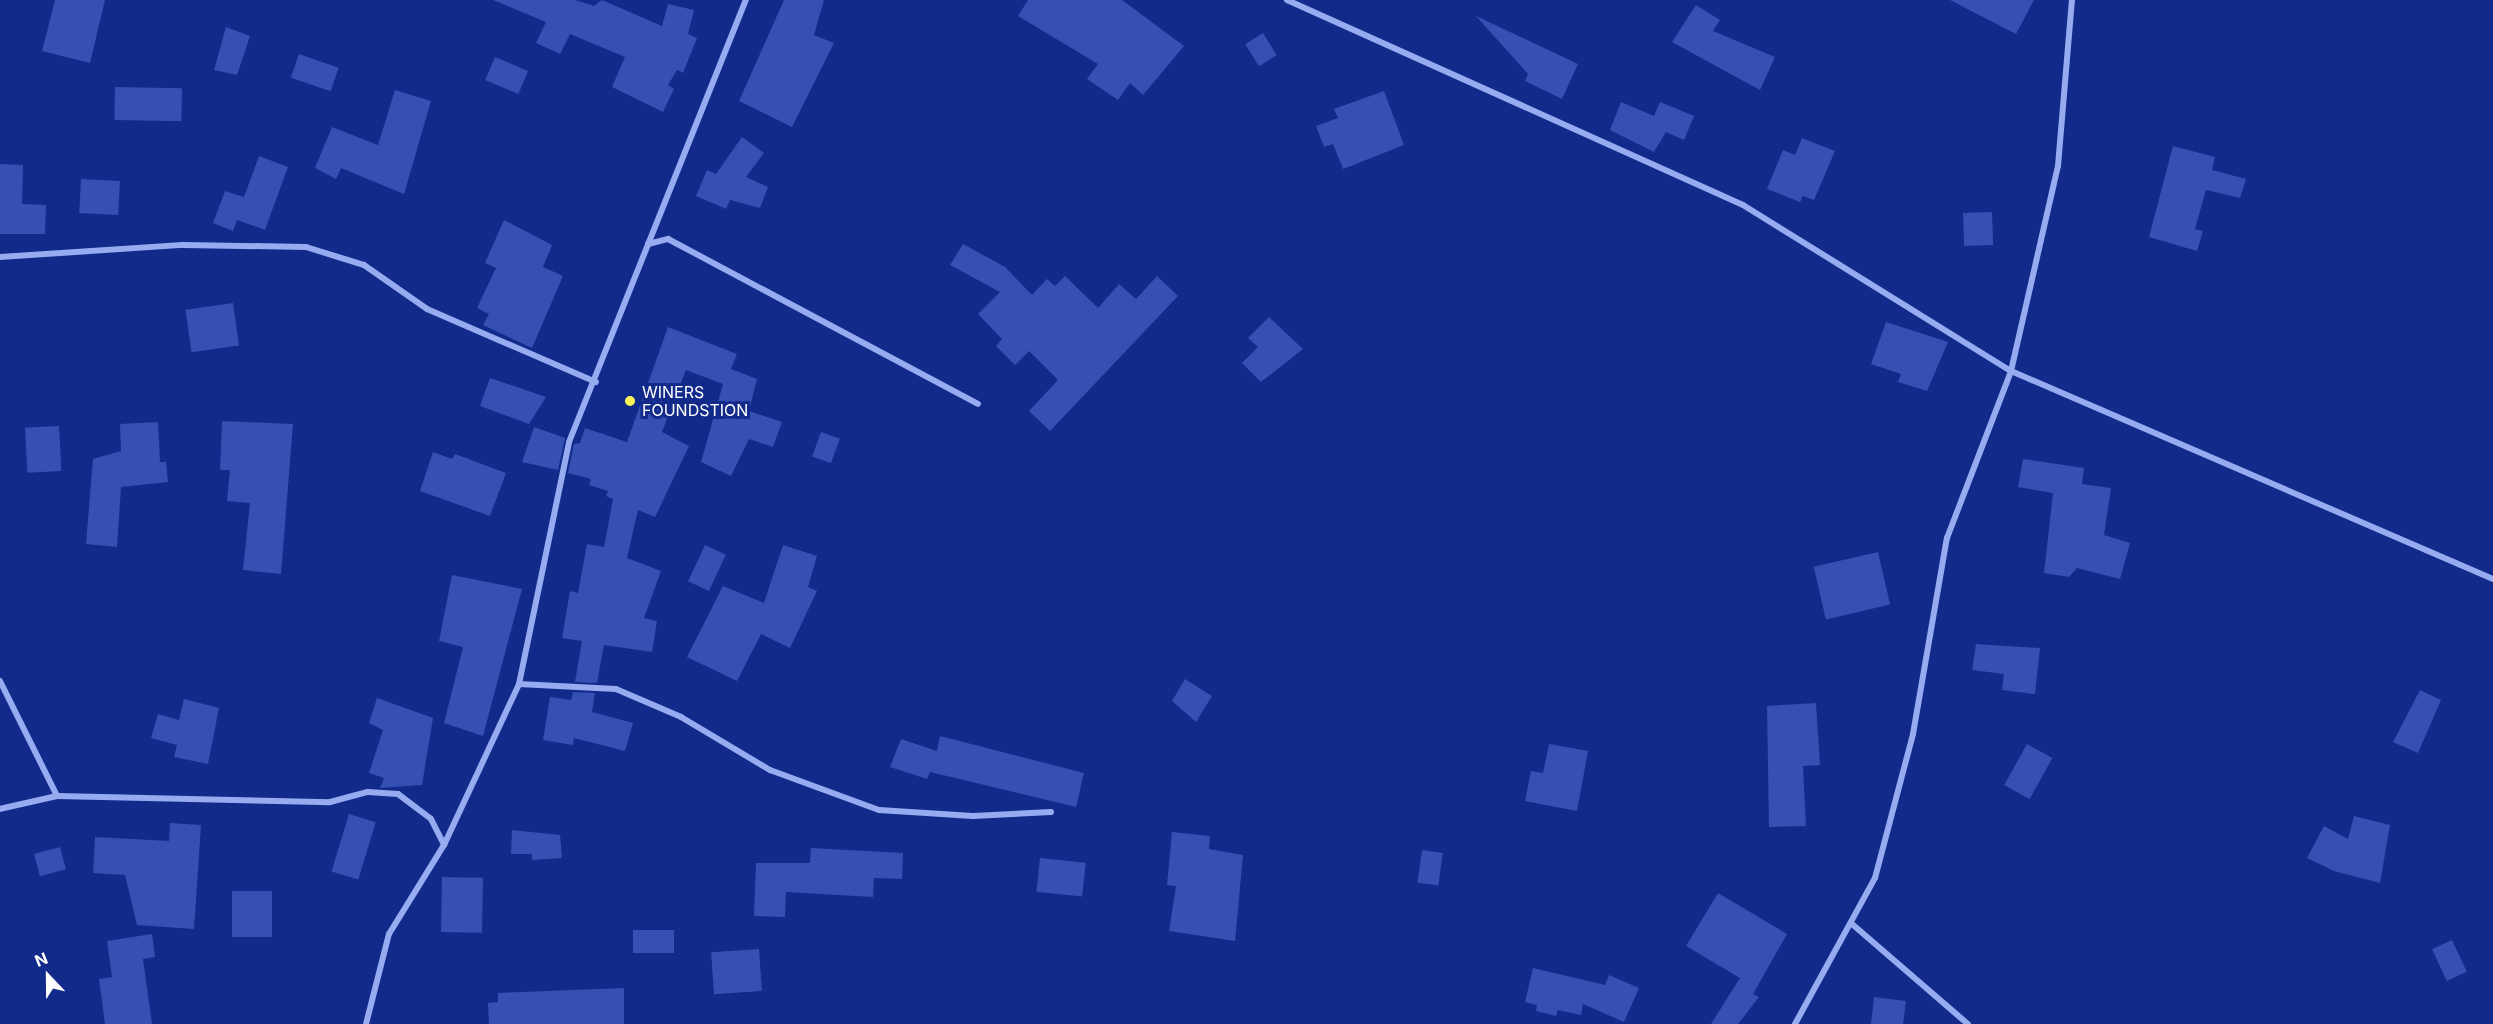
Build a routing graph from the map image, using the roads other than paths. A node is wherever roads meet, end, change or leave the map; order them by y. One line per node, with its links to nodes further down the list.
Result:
1 (746, 0): 4 (street)
2 (1287, 0): 6 (street)
3 (2072, 0): 6 (street)
4 (648, 244): 7 (street); 8 (street)
5 (0, 257): 7 (street)
6 (2011, 371): 9 (street); 16 (street)
7 (596, 382): 11 (street)
8 (978, 404)
9 (2493, 579)
10 (0, 681): 12 (street)
11 (519, 684): 14 (street); 15 (street)
12 (57, 796): 13 (street); 15 (street)
13 (0, 809)
14 (1051, 812)
15 (444, 845): 17 (street)
16 (1852, 924): 18 (street); 19 (street)
17 (366, 1024)
18 (1795, 1024)
19 (1968, 1024)

